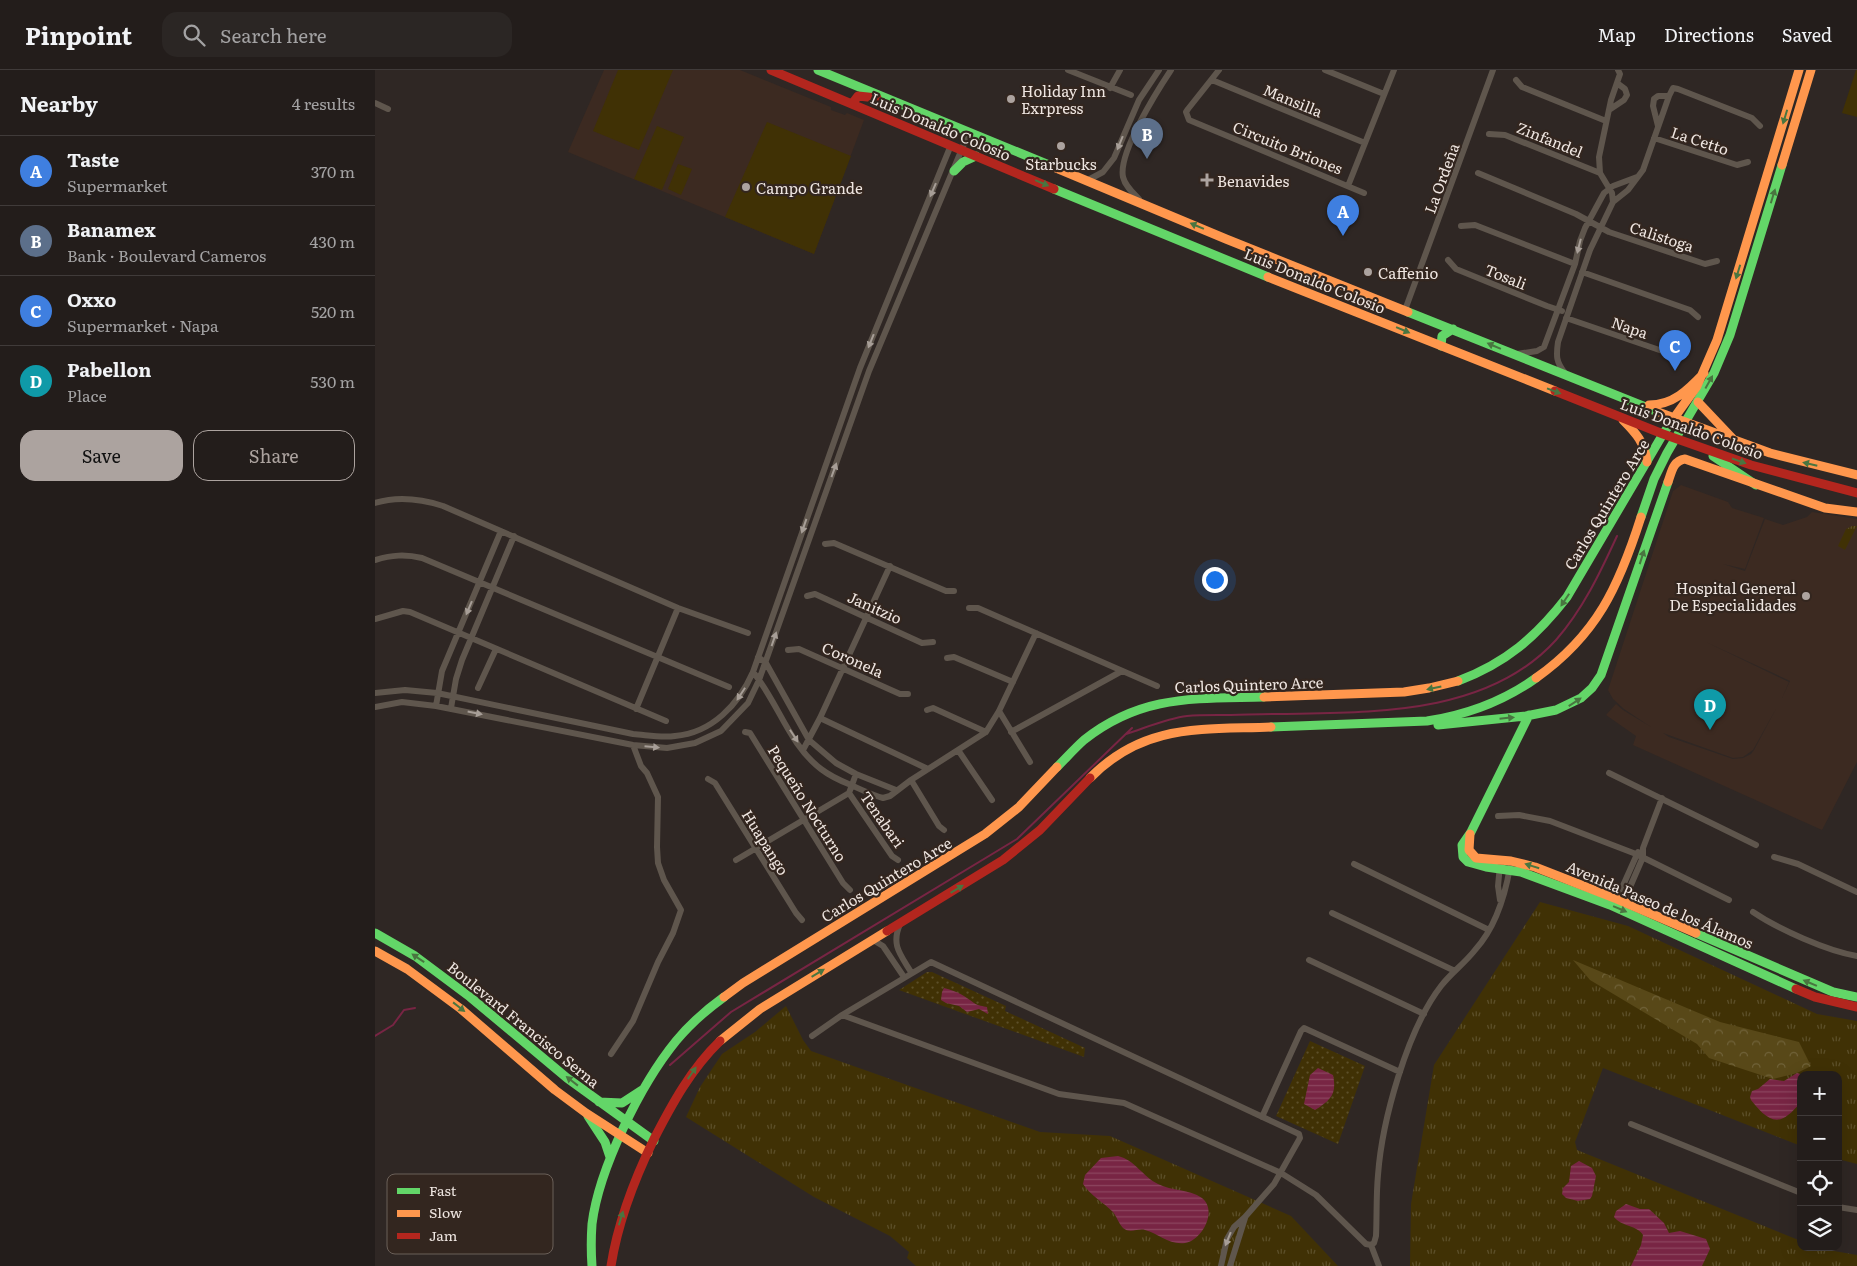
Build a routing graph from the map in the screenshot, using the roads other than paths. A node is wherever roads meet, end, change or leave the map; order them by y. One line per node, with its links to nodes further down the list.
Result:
1 (771, 70): 19 (main road, Luis Donaldo Colosio)
2 (817, 70): 16 (main road, Luis Donaldo Colosio)
3 (1068, 70): 18 (street)
4 (1120, 70): 18 (street)
5 (1159, 70): 24 (street)
6 (1171, 70): 27 (street)
7 (1219, 70): 14 (street, Circuito Briones)
8 (1325, 70): 20 (street)
9 (1394, 70): 20 (street, Circuito Briones)
10 (1493, 70): 65 (street, La Ordeña)
11 (1618, 70): 17 (street)
12 (1799, 70): 56 (main road, Carlos Quintero Arce, one-way to 56)
13 (1811, 70): 52 (main road, Carlos Quintero Arce, one-way to 13)
14 (1212, 80): 36 (street, Mansilla); 46 (street, Circuito Briones)
15 (1516, 80): 30 (street)
16 (844, 81): 19 (main road); 22 (main road, Luis Donaldo Colosio)
17 (1617, 83): 29 (street); 29 (street)
18 (1110, 88): 21 (street)
19 (816, 89): 26 (main road, Luis Donaldo Colosio)
20 (1384, 94): 36 (street, Circuito Briones)
21 (1131, 95)
22 (883, 96): 26 (main road); 33 (main road, Luis Donaldo Colosio)
23 (1669, 96): 31 (street); 31 (street); 32 (street)
24 (1139, 100): 27 (street); 45 (street, one-way to 45)
25 (375, 103): 28 (street)
26 (852, 104): 37 (main road, Luis Donaldo Colosio)
27 (1149, 104): 49 (street)
28 (388, 109)
29 (1609, 110): 30 (street)
30 (1606, 120): 43 (street)
31 (1658, 126): 35 (street)
32 (1760, 126)
33 (969, 132): 38 (street); 45 (main road, Luis Donaldo Colosio)
34 (1489, 134): 43 (street, Zinfandel)
35 (1654, 138): 40 (street, La Cetto); 44 (street)
36 (1365, 143): 46 (street, Circuito Briones)
37 (951, 145): 38 (main road, Luis Donaldo Colosio); 58 (street, one-way to 58)
38 (962, 149): 39 (main road, Luis Donaldo Colosio); 41 (street)
39 (977, 156): 41 (main road); 57 (main road, Luis Donaldo Colosio, one-way to 57)
40 (1749, 162)
41 (954, 171): 62 (street)
42 (1478, 173): 51 (street, Calistoga)
43 (1600, 173): 47 (street)
44 (1637, 177): 47 (street); 50 (street)
45 (1088, 180): 49 (main road, Luis Donaldo Colosio)
46 (1348, 186): 48 (street)
47 (1609, 188): 50 (street); 51 (street)
48 (1364, 193)
49 (1141, 202): 55 (main road, Luis Donaldo Colosio, one-way to 49)
50 (1613, 202): 54 (street)
51 (1589, 221): 54 (street, Calistoga); 63 (street, one-way to 63)
52 (1766, 221): 56 (main road); 61 (main road, Carlos Quintero Arce)
53 (1461, 226): 63 (street)
54 (1600, 228): 60 (street, Calistoga); 64 (street)
55 (1226, 238): 57 (main road); 65 (main road, Luis Donaldo Colosio)
56 (1747, 243): 61 (main road); 75 (main road, Carlos Quintero Arce, one-way to 75)
57 (1196, 248): 70 (main road, Luis Donaldo Colosio, one-way to 70)
58 (905, 259): 62 (street); 73 (street, one-way to 73)
59 (1448, 260): 66 (street, Tosali)
60 (1717, 261)
61 (1753, 261): 77 (main road, Carlos Quintero Arce, one-way to 61)
62 (915, 263): 74 (street)
63 (1575, 264): 66 (street)
64 (1582, 272): 67 (street); 68 (street)
65 (1405, 310): 69 (main road, Luis Donaldo Colosio)
66 (1559, 310): 67 (street, Tosali); 72 (street)
67 (1567, 315): 71 (street, Napa); 76 (street)
68 (1698, 316)
69 (1453, 329): 70 (main road); 72 (main road, Luis Donaldo Colosio, one-way to 69)
70 (1441, 346): 79 (main road, Luis Donaldo Colosio, one-way to 79)
71 (1686, 352)
72 (1514, 354): 76 (main road, Luis Donaldo Colosio)
73 (860, 368): 74 (street); 89 (street)
74 (869, 371): 90 (street, one-way to 74)
75 (1704, 373): 78 (main road); 80 (main road, Carlos Quintero Arce)
76 (1565, 374): 78 (main road, Luis Donaldo Colosio)
77 (1698, 402): 81 (main road, Carlos Quintero Arce); 84 (main road)
78 (1637, 403): 80 (main road, Luis Donaldo Colosio)
79 (1618, 416): 82 (main road, Luis Donaldo Colosio); 86 (main road)
80 (1675, 418): 81 (main road, Luis Donaldo Colosio); 82 (main road, Carlos Quintero Arce)
81 (1686, 423): 83 (main road, Carlos Quintero Arce); 84 (main road, Luis Donaldo Colosio)
82 (1663, 434): 83 (main road, Luis Donaldo Colosio); 86 (main road, Carlos Quintero Arce)
83 (1675, 439): 85 (main road, Luis Donaldo Colosio); 93 (main road, Carlos Quintero Arce)
84 (1734, 441): 87 (main road, Luis Donaldo Colosio, one-way to 84)
85 (1697, 446): 88 (main road); 91 (main road, Luis Donaldo Colosio, one-way to 91)
86 (1647, 462): 206 (main road, Carlos Quintero Arce, one-way to 206)
87 (1857, 475)
88 (1756, 485): 94 (main road); 96 (main road)
89 (817, 486): 90 (street); 116 (street, one-way to 116)
90 (827, 489): 119 (street, one-way to 90)
91 (1857, 493)
92 (375, 502): 95 (street)
93 (1644, 512): 96 (main road); 132 (main road, Carlos Quintero Arce)
94 (1857, 512)
95 (501, 531): 97 (street); 101 (street)
96 (1649, 534): 139 (main road, one-way to 96)
97 (514, 536): 102 (street); 105 (street)
98 (825, 544): 100 (street)
99 (375, 560): 101 (street)
100 (890, 566): 103 (street); 107 (street)
101 (479, 582): 102 (street); 109 (street, one-way to 109)
102 (492, 587): 112 (street); 117 (street)
103 (954, 591)
104 (807, 596): 107 (street, Janitzio)
105 (678, 608): 111 (street); 117 (street)
106 (969, 608): 110 (street)
107 (867, 617): 113 (street, Janitzio); 120 (street)
108 (375, 619): 109 (street)
109 (458, 633): 112 (street); 129 (street)
110 (1035, 633): 121 (street); 124 (street)
111 (748, 634)
112 (470, 638): 114 (street); 131 (street)
113 (933, 642)
114 (496, 649): 127 (street); 136 (street)
115 (788, 650): 120 (street, Coronela)
116 (758, 657): 119 (street); 122 (street)
117 (657, 658): 126 (street); 136 (street)
118 (947, 658): 124 (street)
119 (766, 663): 123 (street); 147 (street)
120 (843, 668): 130 (street, Coronela); 140 (street)
121 (1122, 671): 125 (street); 146 (street)
122 (753, 672): 123 (street); 131 (street, one-way to 131)
123 (759, 680): 148 (street, one-way to 123); 149 (street, one-way to 149)
124 (1013, 682): 138 (street)
125 (1157, 686)
126 (729, 687)
127 (478, 688)
128 (375, 693): 129 (street)
129 (437, 694): 131 (street); 133 (street)
130 (908, 694)
131 (453, 696): 135 (street)
132 (1488, 705): 141 (main road); 143 (main road, Carlos Quintero Arce)
133 (436, 706): 134 (street); 135 (street)
134 (375, 707)
135 (451, 708): 148 (street, one-way to 148)
136 (636, 708): 142 (street)
137 (927, 710): 145 (street)
138 (999, 711): 145 (street); 146 (street)
139 (1529, 715): 141 (main road, one-way to 139); 165 (main road)
140 (820, 718): 147 (street); 152 (street)
141 (1485, 720): 143 (main road)
142 (666, 721)
143 (1406, 724): 187 (main road, Carlos Quintero Arce, one-way to 143)
144 (745, 732): 163 (street, Pequeño Nocturno)
145 (986, 732): 150 (street)
146 (1011, 732): 151 (street)
147 (809, 740): 149 (street); 154 (street)
148 (633, 745): 204 (street)
149 (803, 750): 157 (street)
150 (958, 750): 152 (street); 161 (street)
151 (1031, 762)
152 (928, 769): 156 (street)
153 (1609, 773): 160 (street)
154 (856, 774): 157 (street); 158 (street)
155 (708, 779): 167 (street, Huapango)
156 (911, 780): 158 (street); 164 (street)
157 (852, 785): 158 (street); 159 (street)
158 (896, 790)
159 (849, 793): 163 (street); 173 (street, Tenabari)
160 (1661, 798): 166 (street); 168 (street)
161 (992, 800)
162 (1498, 816): 169 (street)
163 (804, 820): 167 (street); 177 (street, Pequeño Nocturno)
164 (944, 830)
165 (1471, 832): 175 (main road, Avenida Paseo de los Álamos); 175 (main road, Avenida Paseo de los Álamos)
166 (1756, 845)
167 (755, 848): 172 (street); 186 (street, Huapango)
168 (1643, 848): 169 (street); 170 (street)
169 (1636, 854): 170 (street); 180 (street)
170 (1643, 857): 180 (street); 181 (street)
171 (1774, 857): 178 (street)
172 (736, 860)
173 (898, 860)
174 (1354, 864): 188 (street)
175 (1500, 864): 176 (main road, Avenida Paseo de los Álamos); 182 (street)
176 (1510, 865): 179 (main road, Avenida Paseo de los Álamos); 182 (street)
177 (850, 890)
178 (1857, 892)
179 (1597, 896): 180 (main road, Avenida Paseo de los Álamos); 185 (main road, Avenida Paseo de los Álamos, one-way to 185)
180 (1620, 900): 185 (main road, Avenida Paseo de los Álamos)
181 (1729, 900)
182 (1500, 901): 188 (street)
183 (1331, 912): 196 (street)
184 (1753, 912): 193 (street)
185 (1641, 914): 199 (main road, Avenida Paseo de los Álamos, one-way to 185); 200 (main road, Avenida Paseo de los Álamos)
186 (802, 920)
187 (900, 924): 190 (main road, Carlos Quintero Arce); 192 (street)
188 (1489, 930): 196 (street)
189 (375, 934): 207 (main road, Boulevard Francisco Serna, one-way to 189)
190 (873, 940): 194 (street); 213 (main road, Carlos Quintero Arce, one-way to 190)
191 (375, 951): 208 (main road, Boulevard Francisco Serna, one-way to 208)
192 (899, 954): 194 (street); 197 (street)
193 (1857, 956)
194 (893, 959): 198 (street)
195 (1309, 960): 202 (street)
196 (1455, 971): 202 (street)
197 (911, 972): 198 (street); 209 (street)
198 (903, 976): 201 (street)
199 (1857, 997)
200 (1857, 1007)
201 (842, 1014): 203 (street); 216 (street)
202 (1424, 1014): 205 (street)
203 (812, 1036)
204 (611, 1054)
205 (1400, 1072): 209 (street); 221 (street)
206 (644, 1088): 207 (main road); 210 (main road, Carlos Quintero Arce)
207 (599, 1102): 210 (main road, Boulevard Francisco Serna)
208 (587, 1113): 212 (main road, Boulevard Francisco Serna); 215 (main road)
209 (1262, 1117): 216 (street)
210 (626, 1122): 212 (main road, Carlos Quintero Arce); 213 (main road, Boulevard Francisco Serna)
211 (1631, 1124): 217 (street)
212 (620, 1135): 214 (main road, Boulevard Francisco Serna); 215 (main road, Carlos Quintero Arce)
213 (653, 1141): 214 (main road, Carlos Quintero Arce)
214 (648, 1153): 223 (main road, Carlos Quintero Arce, one-way to 214)
215 (610, 1157): 222 (main road, Carlos Quintero Arce)
216 (1281, 1173): 220 (street); 221 (street)
217 (1797, 1191)
218 (1842, 1208): 219 (street)
219 (1857, 1210)
220 (1245, 1217): 224 (street, one-way to 224); 225 (street)
221 (1371, 1245): 226 (street)
222 (592, 1266)
223 (611, 1266)
224 (1221, 1266)
225 (1230, 1266)
226 (1379, 1266)

